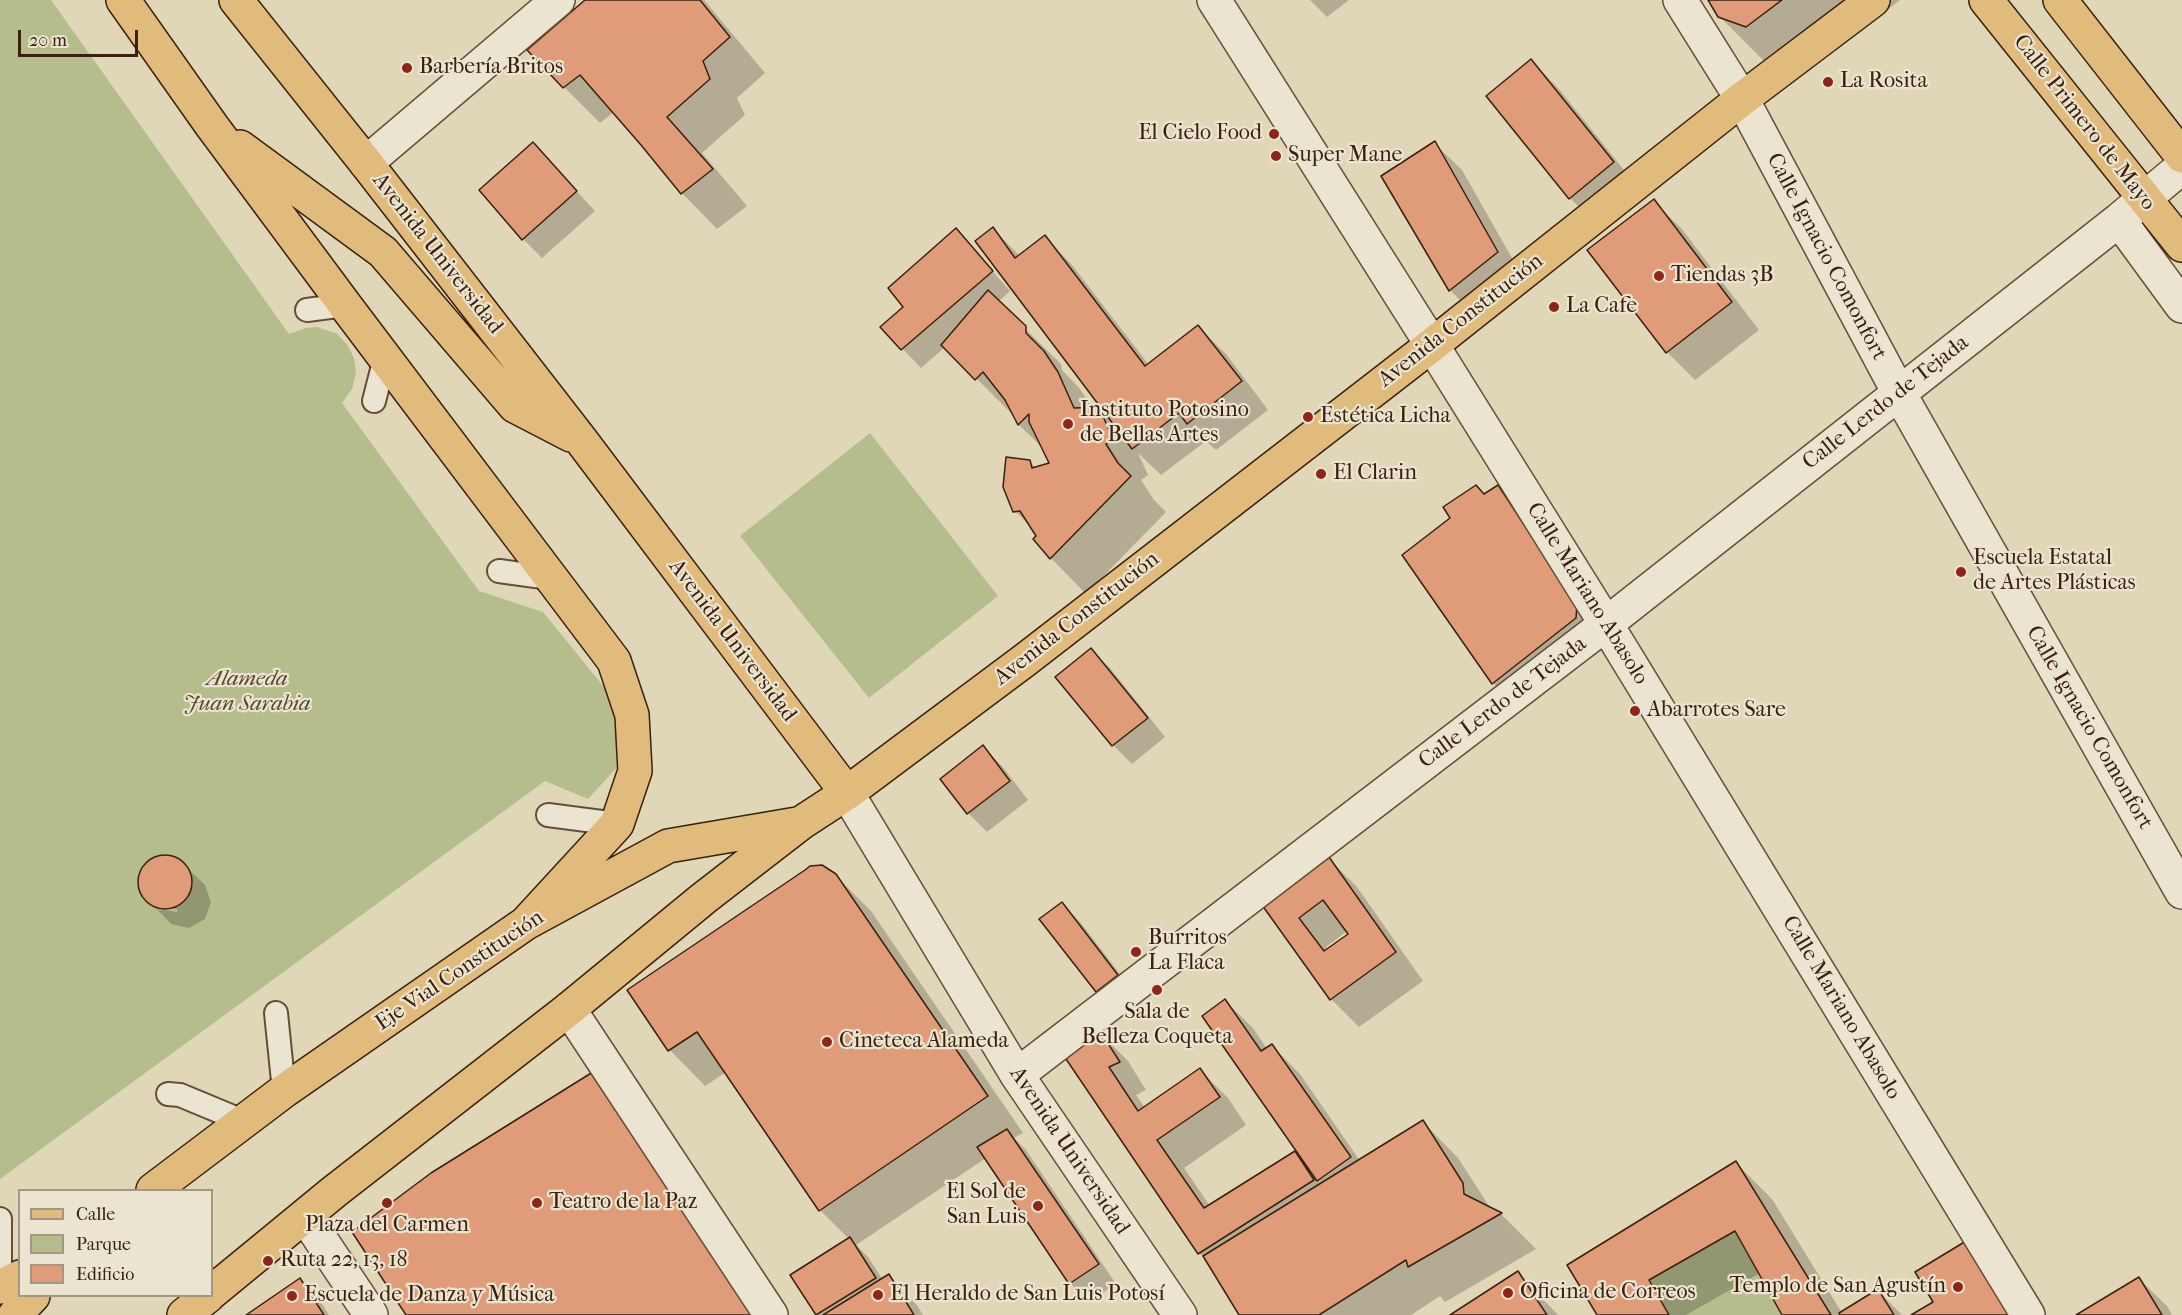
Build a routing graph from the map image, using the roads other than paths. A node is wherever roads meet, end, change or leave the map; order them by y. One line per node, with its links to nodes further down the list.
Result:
1 (123, 0): 10 (main road)
2 (236, 0): 12 (main road, Avenida Universidad)
3 (558, 0): 12 (street)
4 (1214, 0): 19 (street, Calle Mariano Abasolo)
5 (1680, 0): 9 (street, Calle Ignacio Comonfort)
6 (1873, 0): 9 (main road, Avenida Constitución)
7 (1986, 0): 14 (main road, Calle Primero de Mayo)
8 (2060, 0): 11 (main road)
9 (1742, 99): 19 (main road, Avenida Constitución); 21 (street, Calle Ignacio Comonfort)
10 (213, 126): 16 (main road); 23 (main road)
11 (2182, 156)
12 (366, 162): 23 (main road, Avenida Universidad)
13 (2182, 167): 14 (street, Calle Lerdo de Tejada)
14 (2132, 209): 15 (main road, Calle Primero de Mayo); 17 (street); 21 (street, Calle Lerdo de Tejada)
15 (2182, 245)
16 (345, 305): 18 (lane); 20 (main road)
17 (2182, 306)
18 (307, 310)
19 (1432, 345): 26 (street, Calle Mariano Abasolo); 27 (main road, Avenida Constitución)
20 (385, 358): 22 (lane); 25 (main road)
21 (1899, 393): 26 (street, Calle Lerdo de Tejada); 31 (street, Calle Ignacio Comonfort)
22 (374, 401)
23 (581, 440): 27 (main road, Avenida Universidad)
24 (499, 570): 25 (lane)
25 (550, 578): 30 (main road)
26 (1606, 624): 35 (street, Calle Lerdo de Tejada); 53 (street, Calle Mariano Abasolo)
27 (847, 793): 29 (main road, Eje Vial Constitución); 35 (street, Avenida Universidad)
28 (548, 815): 30 (lane)
29 (801, 823): 32 (main road, Eje Vial Constitución); 33 (main road, Eje Vial Constitución)
30 (617, 824): 32 (main road)
31 (2182, 892)
32 (526, 923): 36 (main road, Eje Vial Constitución)
33 (569, 1010): 40 (main road, Eje Vial Constitución); 51 (street)
34 (276, 1012): 36 (lane)
35 (1017, 1075): 52 (street, Avenida Universidad)
36 (284, 1091): 38 (main road, Eje Vial Constitución)
37 (168, 1094): 38 (lane)
38 (245, 1122): 39 (main road, Eje Vial Constitución)
39 (156, 1189)
40 (305, 1216): 45 (main road, Eje Vial Constitución); 50 (street)
41 (0, 1219): 42 (lane)
42 (0, 1266)
43 (18, 1278): 44 (main road)
44 (0, 1287)
45 (213, 1291)
46 (32, 1297): 48 (main road)
47 (207, 1297): 49 (main road)
48 (15, 1315)
49 (184, 1315)
50 (371, 1315)
51 (771, 1315)
52 (1180, 1315)
53 (2028, 1315)

